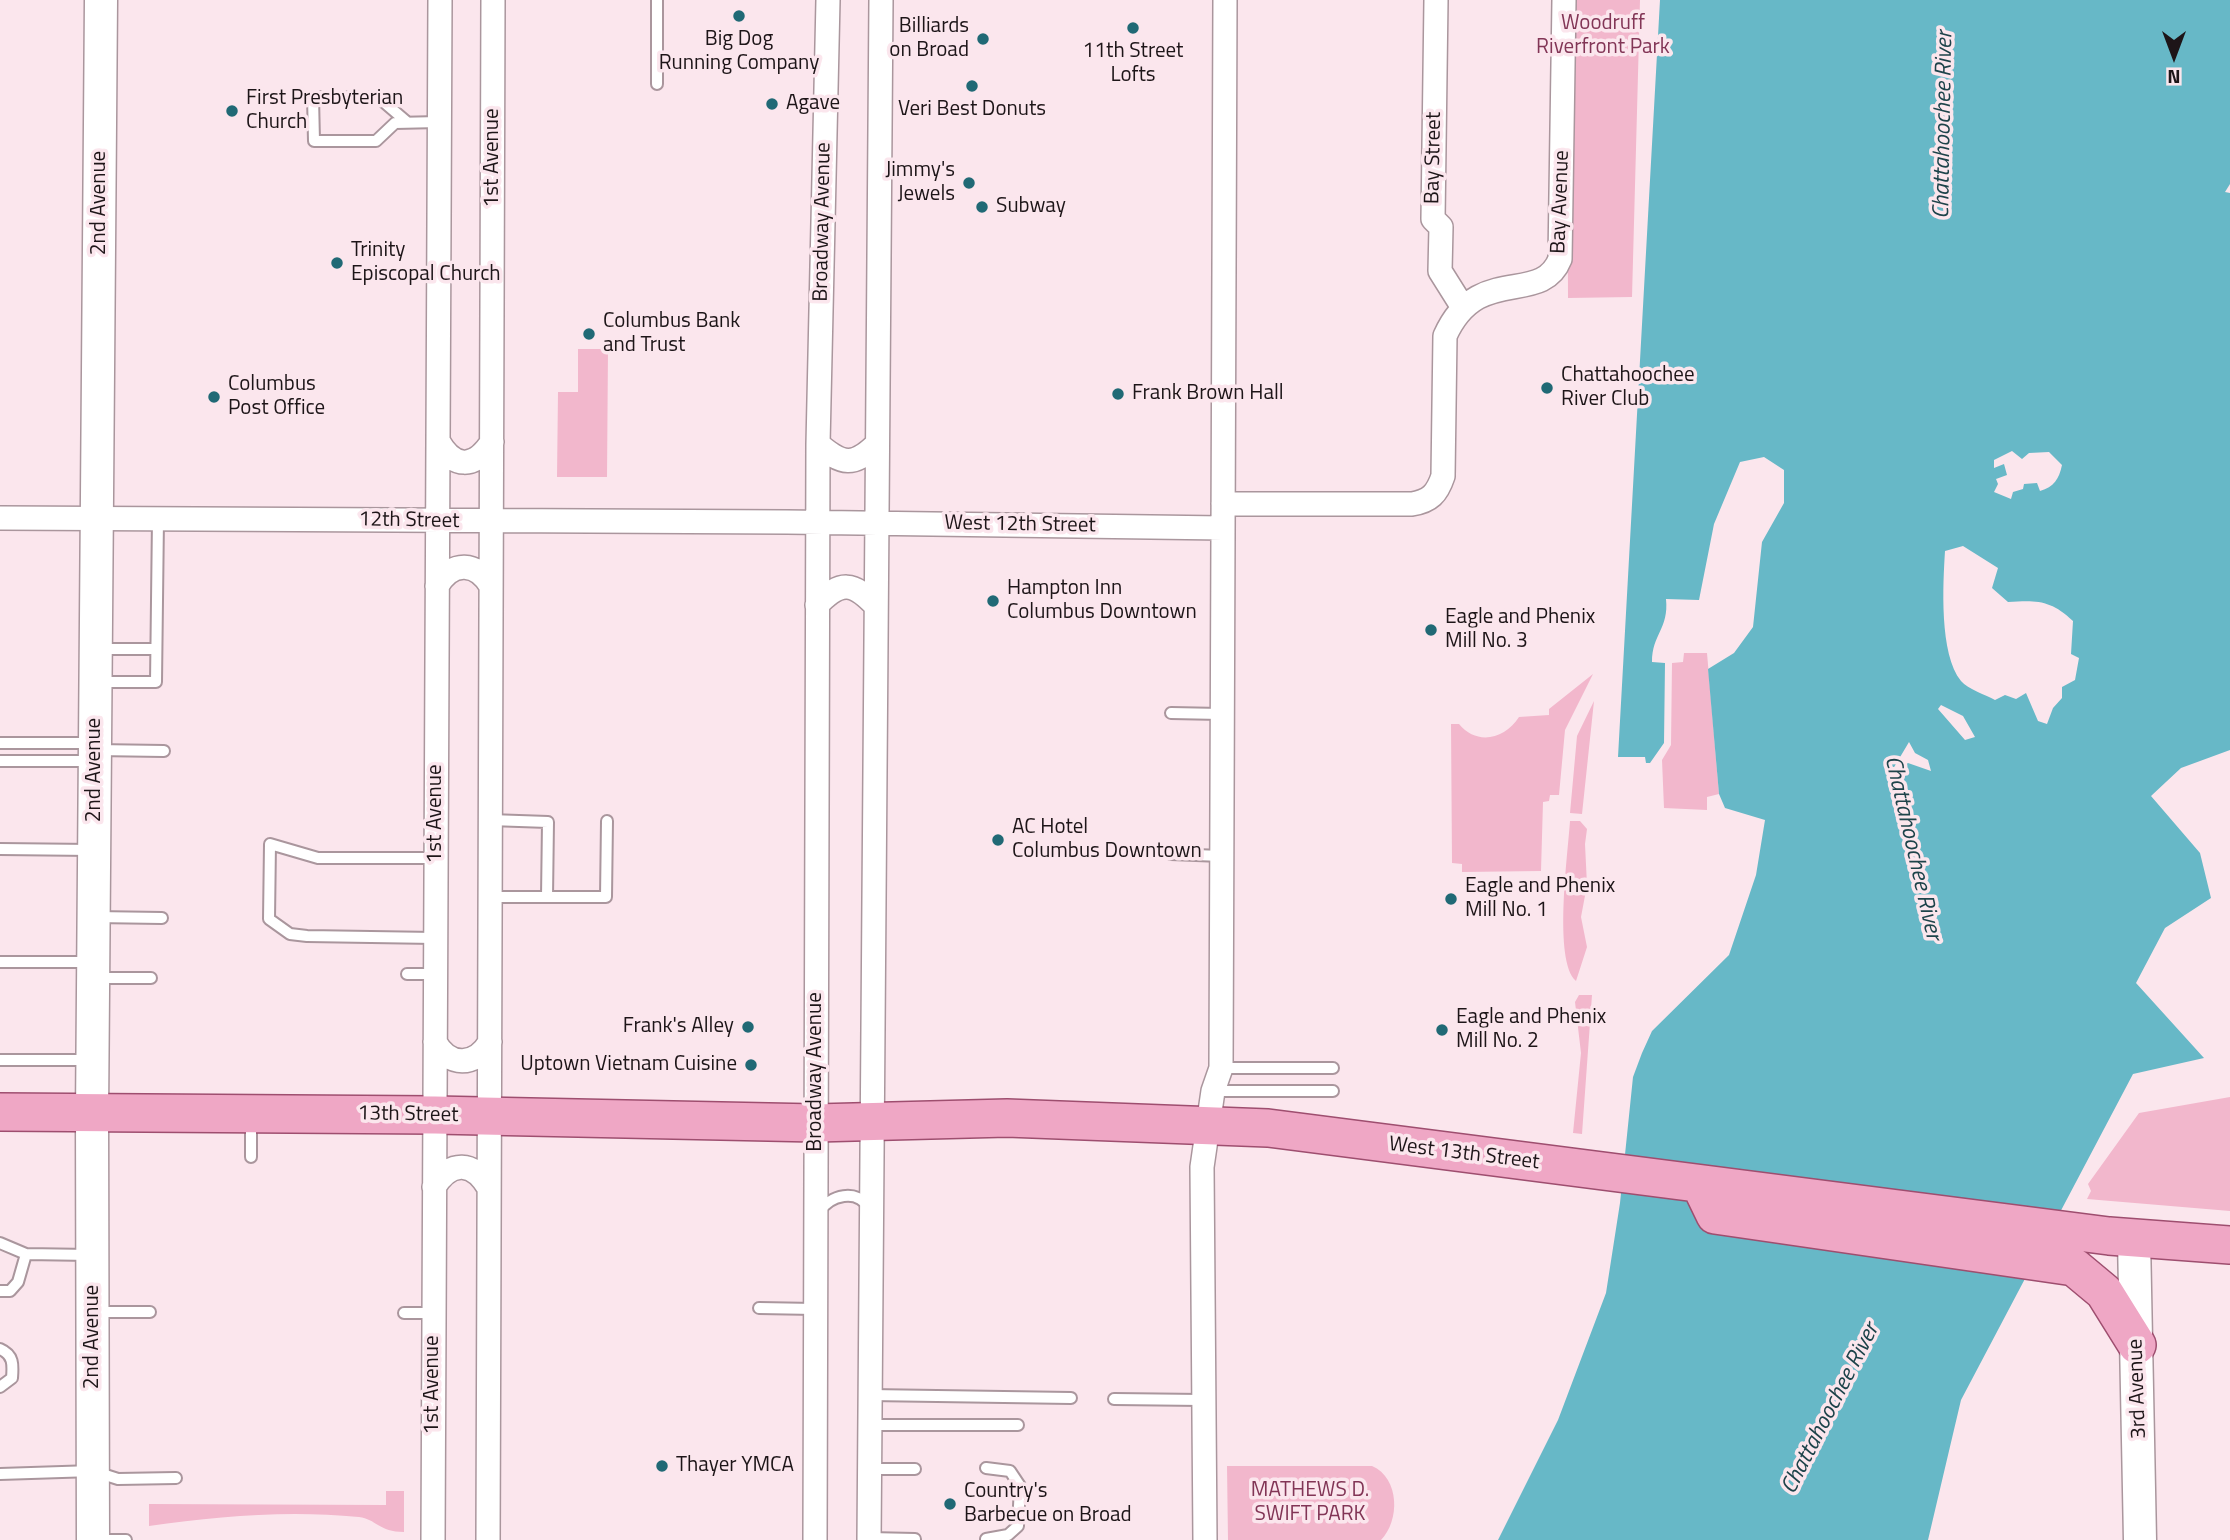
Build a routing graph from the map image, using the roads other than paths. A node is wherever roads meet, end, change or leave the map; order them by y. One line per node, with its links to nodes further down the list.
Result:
1 (101, 0): 20 (main road, 2nd Avenue)
2 (440, 0): 12 (street, 1st Avenue)
3 (493, 0): 15 (street, 1st Avenue)
4 (657, 0): 10 (lane)
5 (1225, 0): 18 (street)
6 (1436, 0): 13 (street, Bay Street)
7 (1564, 0): 13 (street, Bay Avenue)
8 (829, 2): 16 (street, Broadway Avenue)
9 (878, 3): 17 (street)
10 (657, 84)
11 (407, 122): 11 (lane); 12 (lane)
12 (439, 122): 14 (street, 1st Avenue)
13 (1462, 306): 18 (street)
14 (438, 440): 15 (street); 22 (street, 1st Avenue)
15 (492, 442): 23 (street, 1st Avenue)
16 (818, 444): 17 (street); 24 (street, Broadway Avenue)
17 (877, 444): 25 (street)
18 (1223, 504): 26 (street)
19 (0, 518): 20 (street, 12th Street)
20 (97, 519): 21 (street, 12th Street); 31 (main road, 2nd Avenue)
21 (158, 519): 22 (street, 12th Street); 32 (lane)
22 (438, 521): 23 (street, 12th Street); 27 (street, 1st Avenue)
23 (491, 522): 24 (street, 12th Street); 28 (street, 1st Avenue)
24 (817, 522): 25 (street, West 12th Street); 29 (street, Broadway Avenue)
25 (877, 523): 26 (street, West 12th Street); 30 (street)
26 (1223, 528): 35 (street)
27 (437, 586): 28 (street); 46 (street, 1st Avenue)
28 (491, 586): 40 (street, 1st Avenue)
29 (817, 605): 30 (street); 71 (street, Broadway Avenue)
30 (876, 606): 70 (street)
31 (96, 649): 32 (lane); 33 (main road, 2nd Avenue)
32 (156, 649): 33 (lane)
33 (96, 682): 38 (main road, 2nd Avenue)
34 (1171, 713): 35 (lane)
35 (1221, 714): 45 (street)
36 (0, 743): 38 (lane)
37 (164, 751): 38 (lane)
38 (95, 752): 39 (lane); 43 (main road, 2nd Avenue)
39 (0, 761)
40 (490, 820): 47 (street, 1st Avenue); 48 (lane)
41 (607, 821): 48 (lane)
42 (0, 849): 43 (lane)
43 (94, 850): 49 (main road, 2nd Avenue)
44 (1171, 854): 45 (lane)
45 (1221, 856): 61 (street)
46 (436, 858): 51 (street, 1st Avenue); 51 (lane)
47 (490, 897): 48 (lane); 58 (street, 1st Avenue)
48 (547, 897)
49 (93, 917): 50 (lane); 53 (main road, 2nd Avenue)
50 (163, 918)
51 (435, 938): 55 (street, 1st Avenue)
52 (0, 962): 53 (lane)
53 (93, 970): 56 (lane); 60 (main road, 2nd Avenue)
54 (407, 974): 55 (lane)
55 (435, 974): 57 (street, 1st Avenue)
56 (151, 978)
57 (435, 1042): 58 (street); 68 (street, 1st Avenue)
58 (489, 1042): 69 (street, 1st Avenue)
59 (0, 1060): 60 (lane)
60 (92, 1060): 66 (main road, 2nd Avenue)
61 (1221, 1068): 62 (lane); 63 (street)
62 (1333, 1068)
63 (1213, 1091): 64 (lane); 96 (street)
64 (1333, 1091)
65 (0, 1112): 66 (main road, 13th Street)
66 (92, 1114): 67 (main road, 13th Street); 82 (main road, 2nd Avenue)
67 (251, 1114): 68 (main road, 13th Street); 72 (lane)
68 (435, 1115): 69 (main road, 13th Street); 74 (street, 1st Avenue)
69 (489, 1116): 71 (main road, 13th Street); 75 (street, 1st Avenue)
70 (873, 1122): 71 (main road, West 13th Street); 73 (main road, West 13th Street); 76 (street)
71 (816, 1123): 77 (street, Broadway Avenue)
72 (251, 1157)
73 (1700, 1184): 78 (main road, West 13th Street); 90 (main road)
74 (434, 1187): 75 (street); 89 (street, 1st Avenue)
75 (489, 1188): 111 (street, 1st Avenue)
76 (872, 1217): 77 (lane); 93 (street)
77 (816, 1227): 85 (street, Broadway Avenue)
78 (2121, 1237): 80 (main road); 90 (main road, 3rd Avenue)
79 (0, 1243): 81 (lane)
80 (2230, 1245)
81 (26, 1254): 82 (lane); 83 (lane)
82 (92, 1255): 86 (main road, 2nd Avenue)
83 (0, 1291)
84 (759, 1308): 85 (lane)
85 (816, 1309): 112 (street, Broadway Avenue)
86 (92, 1312): 87 (lane); 102 (main road, 2nd Avenue)
87 (149, 1312)
88 (404, 1313): 89 (lane)
89 (434, 1313): 110 (street, 1st Avenue)
90 (2137, 1345): 114 (main road, 3rd Avenue)
91 (0, 1349): 92 (lane)
92 (0, 1387)
93 (870, 1395): 94 (lane); 97 (street)
94 (1071, 1398)
95 (1114, 1399): 96 (lane)
96 (1202, 1400): 113 (street)
97 (870, 1425): 98 (lane); 100 (street)
98 (1018, 1425)
99 (986, 1468): 107 (lane)
100 (869, 1469): 101 (lane); 105 (street)
101 (915, 1469)
102 (93, 1471): 103 (lane); 104 (lane); 108 (main road, 2nd Avenue)
103 (0, 1474)
104 (177, 1478)
105 (869, 1539): 106 (lane)
106 (915, 1539)
107 (986, 1539)
108 (93, 1540): 109 (lane)
109 (126, 1540)
110 (433, 1540)
111 (488, 1540)
112 (815, 1540)
113 (1205, 1540)
114 (2140, 1540)

